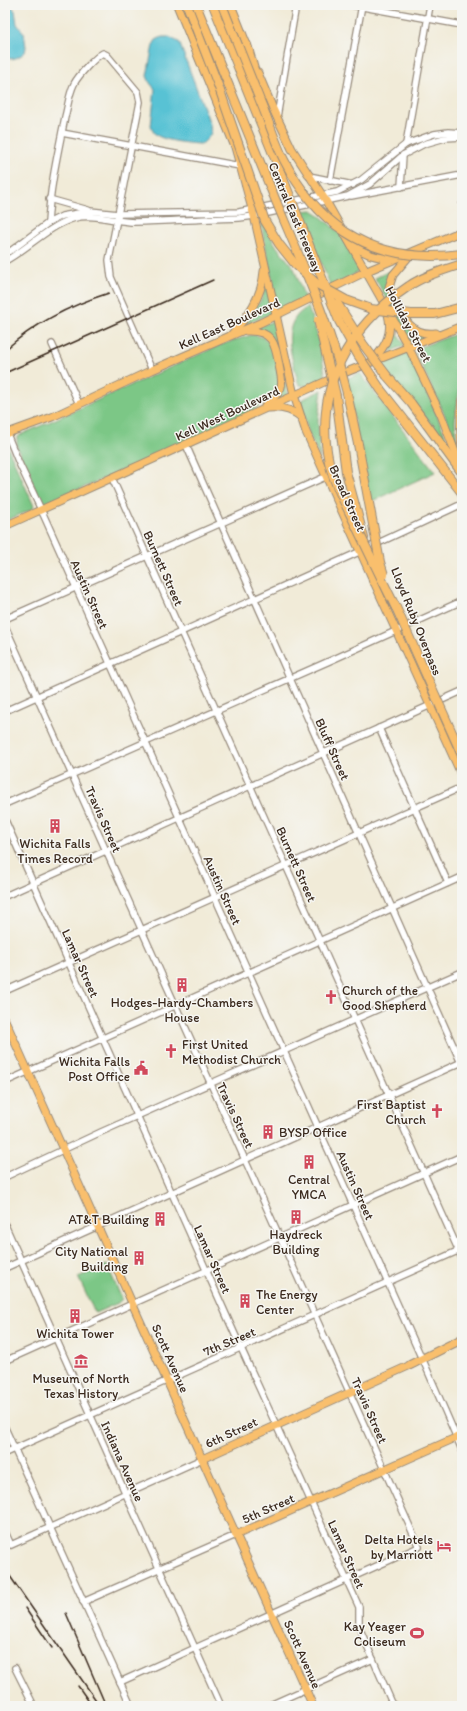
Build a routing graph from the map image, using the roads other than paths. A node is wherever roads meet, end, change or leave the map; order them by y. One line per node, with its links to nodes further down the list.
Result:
1 (177, 5): 24 (main road)
2 (188, 5): 14 (highway); 54 (highway, bridge)
3 (196, 5): 14 (highway, Central East Freeway)
4 (213, 5): 28 (highway, Central East Freeway)
5 (222, 5): 45 (highway, bridge)
6 (231, 5): 13 (main road, Central East Freeway)
7 (296, 5): 15 (street)
8 (352, 5): 10 (street)
9 (430, 5): 11 (street)
10 (362, 6): 11 (street); 27 (street)
11 (428, 18): 12 (street); 21 (street)
12 (462, 25)
13 (247, 45): 16 (main road, Central East Freeway); 28 (highway)
14 (231, 92): 47 (highway, Central East Freeway, bridge)
15 (281, 92): 16 (street); 17 (street)
16 (268, 96): 17 (main road, Central East Freeway)
17 (276, 117): 26 (main road, Central East Freeway)
18 (62, 133): 22 (street); 22 (street); 33 (street)
19 (462, 133): 21 (street)
20 (462, 137): 23 (street)
21 (406, 144): 29 (street)
22 (131, 146): 24 (street); 38 (street)
23 (403, 155): 30 (street); 31 (street)
24 (240, 166): 37 (main road)
25 (462, 175): 30 (street)
26 (309, 176): 27 (street); 32 (main road, Central East Freeway)
27 (330, 181): 29 (street)
28 (285, 184): 51 (highway, Central East Freeway, bridge)
29 (353, 185): 32 (street)
30 (401, 187): 31 (street)
31 (348, 196): 32 (street)
32 (324, 198): 37 (street); 42 (main road, Holliday Street)
33 (49, 199): 36 (street); 40 (street)
34 (462, 205): 35 (street)
35 (462, 210)
36 (90, 211): 38 (street); 40 (street)
37 (253, 213): 38 (street); 39 (street); 50 (main road, Broad Street)
38 (118, 214): 39 (street)
39 (117, 222): 48 (street); 63 (street)
40 (48, 223): 43 (street)
41 (462, 231): 44 (main road, Kell East Boulevard)
42 (351, 244): 46 (main road); 52 (main road, Holliday Street)
43 (5, 253)
44 (411, 253): 46 (main road, Kell East Boulevard); 58 (main road)
45 (462, 254)
46 (398, 258): 52 (main road, Kell East Boulevard)
47 (300, 260): 71 (highway, Central East Freeway, bridge); 82 (highway, bridge)
48 (5, 261)
49 (462, 264): 88 (highway, bridge)
50 (265, 265): 55 (main road, Broad Street); 59 (main road)
51 (318, 268): 74 (highway, bridge); 77 (highway, Central East Freeway, bridge)
52 (367, 271): 53 (main road, Holliday Street); 55 (main road, Kell East Boulevard)
53 (386, 306): 61 (main road, Holliday Street); 62 (main road)
54 (462, 307)
55 (277, 316): 57 (main road, Kell East Boulevard); 64 (main road, Broad Street)
56 (462, 326): 58 (main road, Kell West Boulevard)
57 (242, 332): 59 (main road, Kell East Boulevard); 68 (main road)
58 (445, 332): 61 (main road, Kell West Boulevard)
59 (229, 337): 63 (main road, Kell East Boulevard)
60 (52, 344): 66 (street)
61 (408, 346): 62 (main road, Kell West Boulevard); 74 (main road, Holliday Street)
62 (372, 361): 64 (main road, Kell West Boulevard)
63 (152, 370): 66 (main road, Kell East Boulevard)
64 (294, 395): 67 (main road, Kell West Boulevard); 69 (main road, Broad Street)
65 (462, 401): 72 (highway)
66 (79, 404): 70 (main road, Kell East Boulevard)
67 (265, 409): 68 (main road, Kell West Boulevard); 69 (main road)
68 (257, 413): 73 (main road, Kell West Boulevard)
69 (301, 417): 75 (main road, Broad Street)
70 (5, 433): 79 (street, Austin Street)
71 (358, 444): 88 (highway, Lloyd Ruby Overpass, bridge)
72 (462, 444)
73 (186, 445): 76 (main road, Kell West Boulevard); 80 (street, Bluff Street)
74 (462, 472)
75 (325, 477): 80 (street); 82 (main road, Broad Street)
76 (112, 478): 79 (main road, Kell West Boulevard); 83 (street, Burnett Street)
77 (462, 493)
78 (462, 504): 82 (street)
79 (41, 510): 81 (main road, Kell West Boulevard); 85 (street, Austin Street)
80 (221, 524): 83 (street); 86 (street, Bluff Street)
81 (5, 526)
82 (363, 550): 84 (highway); 86 (street)
83 (147, 557): 85 (street); 92 (street, Burnett Street)
84 (372, 581): 91 (main road)
85 (75, 588): 89 (street); 93 (street, Austin Street)
86 (254, 599): 92 (street); 94 (street, Bluff Street)
87 (462, 601): 91 (street)
88 (396, 608): 103 (highway, Lloyd Ruby Overpass, bridge)
89 (5, 620)
90 (5, 626): 96 (street, Travis Street)
91 (396, 630): 94 (street); 97 (main road)
92 (181, 633): 93 (street); 98 (street, Burnett Street)
93 (110, 664): 96 (street); 101 (street, Austin Street)
94 (290, 678): 98 (street); 102 (street, Bluff Street)
95 (462, 690): 97 (street)
96 (37, 697): 99 (street); 104 (street, Travis Street)
97 (430, 705): 100 (street); 105 (main road)
98 (216, 710): 101 (street); 106 (street, Burnett Street)
99 (5, 711)
100 (379, 728): 102 (street); 109 (street)
101 (145, 742): 104 (street); 110 (street, Austin Street)
102 (323, 754): 106 (street); 112 (street, Bluff Street)
103 (462, 755)
104 (72, 774): 108 (street); 113 (street, Travis Street)
105 (462, 776)
106 (250, 786): 110 (street); 114 (street, Burnett Street)
107 (462, 787): 109 (street)
108 (5, 804)
109 (416, 809): 112 (street); 116 (street)
110 (179, 819): 113 (street); 119 (street, Austin Street)
111 (5, 820): 117 (street, Lamar Street)
112 (358, 833): 114 (street); 120 (street, Bluff Street)
113 (106, 852): 117 (street); 121 (street, Travis Street)
114 (286, 866): 119 (street); 122 (street, Burnett Street)
115 (462, 877): 116 (street)
116 (448, 883): 120 (street)
117 (34, 884): 118 (street); 123 (street, Lamar Street)
118 (5, 896)
119 (214, 896): 121 (street); 125 (street, Austin Street)
120 (391, 908): 122 (street); 126 (street, Bluff Street)
121 (140, 929): 123 (street); 128 (street, Travis Street)
122 (319, 940): 125 (street); 129 (street, Burnett Street)
123 (68, 961): 127 (street); 131 (street, Lamar Street)
124 (462, 972): 126 (street)
125 (248, 974): 128 (street); 132 (street, Austin Street)
126 (427, 987): 129 (street); 133 (street, Bluff Street)
127 (5, 991)
128 (175, 1006): 131 (street); 136 (street, Travis Street)
129 (355, 1019): 132 (street); 137 (street, Burnett Street)
130 (5, 1020): 134 (main road, Scott Avenue)
131 (103, 1039): 134 (street); 138 (street, Lamar Street)
132 (283, 1051): 136 (street); 139 (street, Austin Street)
133 (462, 1062): 137 (street)
134 (28, 1072): 135 (street); 140 (main road, Scott Avenue)
135 (5, 1082)
136 (209, 1084): 138 (street); 142 (street, Travis Street)
137 (389, 1095): 139 (street); 143 (street, Burnett Street)
138 (137, 1116): 140 (street); 145 (street, Lamar Street)
139 (318, 1128): 142 (street); 146 (street, Austin Street)
140 (63, 1150): 144 (street); 148 (main road, Scott Avenue)
141 (462, 1156): 143 (street)
142 (245, 1160): 145 (street); 149 (street, Travis Street)
143 (424, 1173): 146 (street); 150 (street, Burnett Street)
144 (5, 1177)
145 (172, 1193): 148 (street); 154 (street, Lamar Street)
146 (353, 1205): 149 (street); 155 (street, Austin Street)
147 (5, 1225): 152 (street, Indiana Avenue)
148 (98, 1226): 152 (street); 156 (main road, Scott Avenue)
149 (279, 1238): 154 (street); 157 (street, Travis Street)
150 (460, 1249): 151 (street, Burnett Street); 155 (street, 7th Street)
151 (462, 1258)
152 (21, 1261): 153 (street); 158 (street, Indiana Avenue)
153 (5, 1268)
154 (206, 1271): 156 (street); 161 (street, Lamar Street)
155 (387, 1283): 157 (street, 7th Street); 162 (street, Austin Street)
156 (133, 1304): 158 (street); 165 (main road, Scott Avenue)
157 (314, 1316): 161 (street, 7th Street); 166 (street, Travis Street)
158 (56, 1338): 163 (street); 167 (street, Indiana Avenue)
159 (462, 1339): 162 (highway)
160 (462, 1344): 162 (main road)
161 (241, 1348): 165 (street, 7th Street); 168 (street, Lamar Street)
162 (422, 1359): 164 (highway); 170 (street, Austin Street)
163 (5, 1361)
164 (410, 1365): 166 (main road, 6th Street)
165 (168, 1380): 167 (street, 7th Street); 174 (main road, Scott Avenue)
166 (350, 1392): 168 (main road, 6th Street); 175 (street, Travis Street)
167 (90, 1415): 171 (street, 7th Street); 176 (street, Indiana Avenue)
168 (276, 1425): 174 (main road, 6th Street); 177 (street, Lamar Street)
169 (5, 1428): 171 (street)
170 (459, 1436): 172 (street, Austin Street); 175 (main road, 5th Street)
171 (14, 1449): 173 (street, 7th Street); 178 (street)
172 (462, 1450)
173 (5, 1453)
174 (202, 1459): 176 (street, 6th Street); 180 (main road, Scott Avenue)
175 (384, 1469): 177 (main road, 5th Street); 182 (street, Travis Street)
176 (125, 1494): 178 (street, 6th Street); 181 (street, Indiana Avenue)
177 (311, 1502): 180 (main road, 5th Street); 182 (street, Lamar Street)
178 (50, 1528): 179 (street, 6th Street); 183 (street)
179 (5, 1532)
180 (236, 1535): 181 (street, 5th Street); 184 (main road, Scott Avenue)
181 (160, 1569): 183 (street, 5th Street); 185 (street, Indiana Avenue)
182 (346, 1580): 184 (street); 186 (street, Lamar Street)
183 (84, 1602): 188 (street)
184 (271, 1613): 185 (street); 189 (main road, Scott Avenue)
185 (195, 1648): 188 (street); 192 (street, Indiana Avenue)
186 (374, 1659): 189 (street); 195 (street, Lamar Street)
187 (15, 1668): 190 (street)
188 (120, 1682): 191 (street)
189 (305, 1689): 193 (street); 194 (main road, Scott Avenue)
190 (34, 1706)
191 (131, 1706)
192 (221, 1706)
193 (268, 1706)
194 (313, 1706)
195 (396, 1706)

